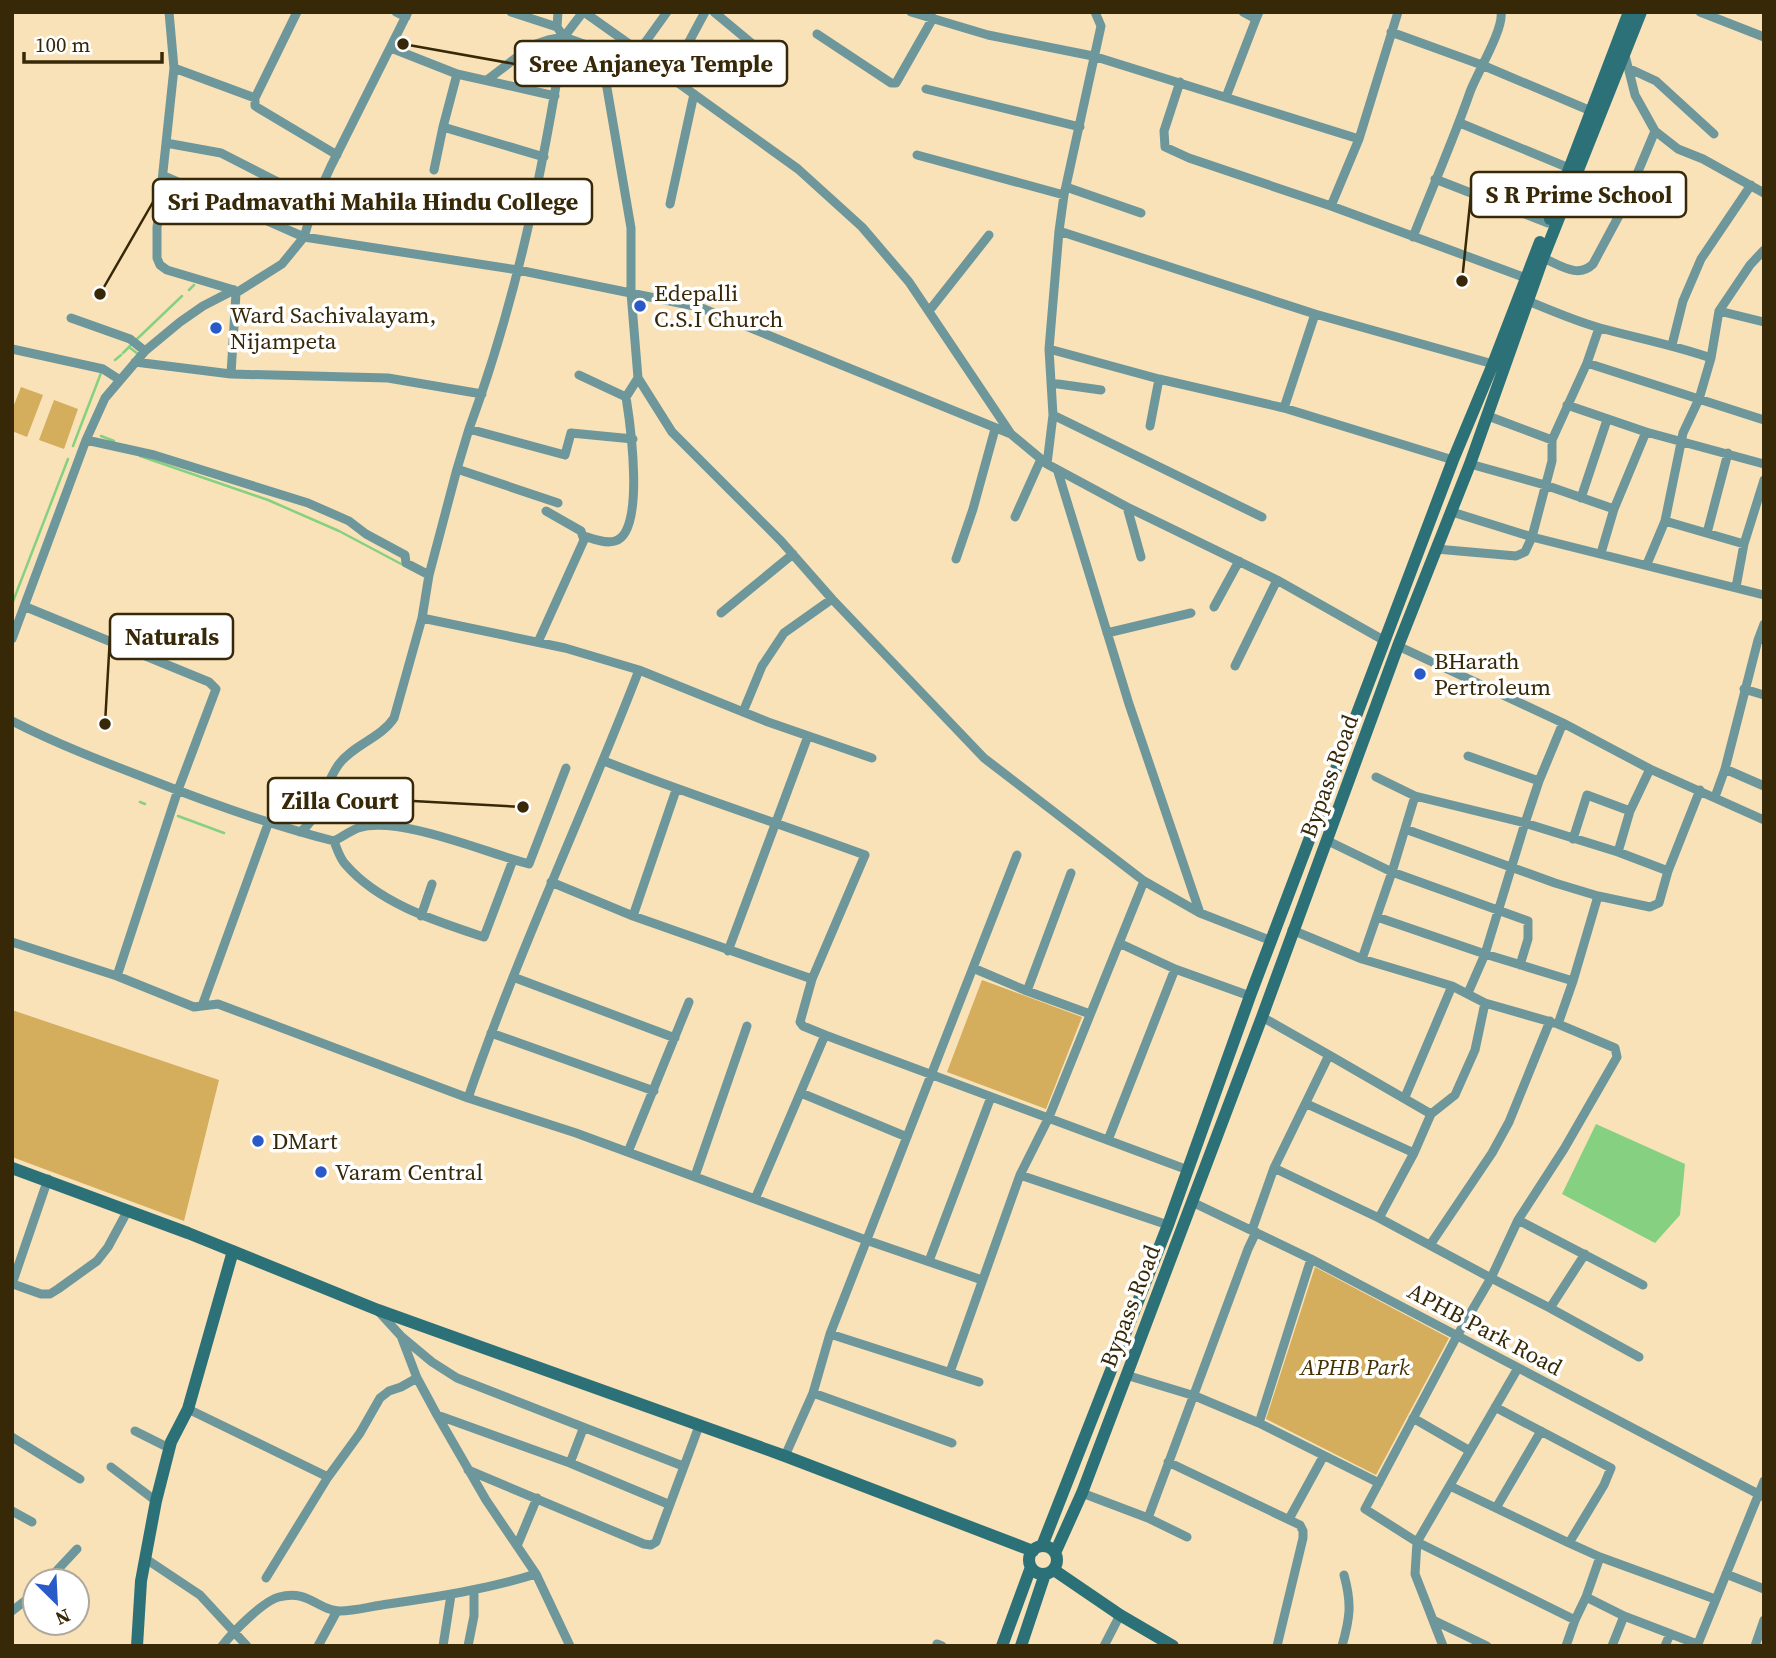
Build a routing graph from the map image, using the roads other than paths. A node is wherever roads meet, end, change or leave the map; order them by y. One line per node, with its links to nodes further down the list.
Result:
1 (169, 12): 33 (street)
2 (297, 12): 43 (street)
3 (396, 12): 18 (street)
4 (511, 12): 22 (street)
5 (558, 12): 22 (street)
6 (584, 12): 25 (street); 29 (street)
7 (667, 12): 29 (street)
8 (705, 12): 36 (street)
9 (714, 12): 20 (street)
10 (911, 12): 21 (street)
11 (1095, 12): 30 (street)
12 (1242, 12): 19 (street)
13 (1398, 12): 23 (street)
14 (1502, 12): 31 (street)
15 (1629, 12): 44 (main road, Bypass Road)
16 (1641, 12): 28 (main road, Bypass Road)
17 (1700, 12): 26 (street)
18 (407, 14): 27 (street)
19 (1258, 16): 42 (street)
20 (729, 17): 32 (street)
21 (933, 18): 24 (street); 30 (street)
22 (557, 27): 25 (street)
23 (1391, 32): 31 (street); 50 (street)
24 (817, 34)
25 (564, 37): 37 (street); 41 (street); 76 (street)
26 (1764, 37)
27 (391, 48): 35 (street); 52 (street)
28 (1625, 49): 34 (street); 72 (main road, Bypass Road)
29 (639, 51): 36 (street)
30 (1093, 56): 38 (street); 47 (street)
31 (1482, 65): 44 (street); 45 (street)
32 (780, 67)
33 (174, 68): 43 (street); 51 (street)
34 (1628, 68): 48 (street); 49 (street)
35 (457, 74): 37 (street); 46 (street)
36 (670, 78): 40 (street)
37 (487, 80): 41 (street)
38 (1180, 82): 42 (street); 64 (street)
39 (926, 89): 47 (street)
40 (694, 94): 63 (street); 78 (street)
41 (555, 96): 54 (street)
42 (1226, 97): 50 (street)
43 (255, 98): 52 (street)
44 (1591, 111): 55 (main road, Bypass Road)
45 (1460, 123): 55 (street); 58 (street)
46 (443, 127): 54 (street); 56 (street)
47 (1080, 127): 60 (street)
48 (1655, 131): 59 (street); 72 (street)
49 (1714, 134)
50 (1359, 139): 64 (street)
51 (166, 143): 57 (street); 62 (street)
52 (337, 155): 62 (street)
53 (917, 155): 60 (street)
54 (544, 157): 73 (street)
55 (1569, 168): 66 (main road, Bypass Road)
56 (435, 170)
57 (164, 176): 69 (street); 75 (street)
58 (1435, 180): 66 (street); 70 (street)
59 (1751, 185): 61 (street); 84 (street)
60 (1065, 191): 65 (street); 67 (street)
61 (1764, 193)
62 (315, 201): 69 (street)
63 (670, 204)
64 (1331, 206): 70 (street)
65 (1142, 213)
66 (1548, 223): 74 (main road, Bypass Road)
67 (1059, 231): 80 (street); 86 (street)
68 (989, 235): 78 (street)
69 (304, 237): 73 (street); 75 (street)
70 (1413, 237): 74 (street)
71 (1764, 250): 79 (street)
72 (1543, 258): 77 (main road, Bypass Road)
73 (518, 270): 76 (street); 99 (street)
74 (1526, 278): 91 (main road, Bypass Road)
75 (235, 292): 87 (street); 92 (street)
76 (631, 293): 94 (street); 110 (street)
77 (1528, 301): 83 (street); 105 (main road, Bypass Road)
78 (929, 311): 112 (street)
79 (1719, 312): 82 (street); 88 (street)
80 (1315, 314): 91 (street); 103 (street)
81 (71, 318): 87 (street)
82 (1764, 322)
83 (1599, 328): 84 (street); 90 (street)
84 (1672, 345): 88 (street)
85 (12, 349): 96 (street)
86 (1049, 349): 95 (street); 97 (street)
87 (145, 351): 89 (street)
88 (1711, 358): 101 (street)
89 (135, 362): 92 (street); 96 (street)
90 (1587, 363): 101 (street); 102 (street)
91 (1493, 364): 118 (main road, Bypass Road)
92 (231, 374): 99 (street)
93 (579, 375): 100 (street)
94 (638, 379): 100 (street); 142 (street)
95 (1159, 379): 103 (street); 108 (street)
96 (120, 380): 114 (street)
97 (1051, 383): 98 (street); 104 (street)
98 (1101, 390)
99 (482, 394): 109 (street)
100 (626, 397): 113 (street)
101 (1699, 399): 107 (street); 116 (street)
102 (1567, 405): 106 (street); 115 (street)
103 (1284, 408): 118 (street)
104 (1053, 415): 119 (street); 134 (street)
105 (1488, 416): 115 (street); 120 (main road, Bypass Road)
106 (1607, 420): 111 (street); 126 (street)
107 (1764, 420)
108 (1150, 426)
109 (469, 429): 113 (street); 122 (street)
110 (995, 429): 112 (street); 144 (street)
111 (1646, 432): 116 (street); 130 (street)
112 (1011, 434): 119 (street)
113 (633, 439): 137 (street)
114 (86, 440): 147 (street); 152 (street)
115 (1552, 440): 125 (street)
116 (1681, 442): 117 (street); 135 (street)
117 (1728, 453): 121 (street); 136 (street)
118 (1453, 460): 161 (main road, Bypass Road)
119 (1044, 462): 123 (street); 133 (street)
120 (1470, 464): 125 (street); 132 (main road, Bypass Road)
121 (1764, 464)
122 (457, 469): 127 (street); 147 (street)
123 (1058, 472): 129 (street); 158 (street)
124 (1764, 480): 128 (street)
125 (1545, 485): 126 (street); 138 (street)
126 (1581, 498): 130 (street)
127 (558, 503)
128 (1760, 506): 139 (street)
129 (1127, 507): 143 (street); 145 (street)
130 (1614, 509): 141 (street)
131 (546, 510): 137 (street)
132 (1452, 512): 138 (street); 140 (main road, Bypass Road)
133 (1016, 516)
134 (1262, 517)
135 (1665, 521): 136 (street); 146 (street)
136 (1707, 533): 139 (street)
137 (584, 536): 162 (street)
138 (1532, 537): 140 (street); 141 (street)
139 (1744, 544): 149 (street)
140 (1436, 549): 163 (main road, Bypass Road)
141 (1601, 553): 146 (street)
142 (793, 554): 151 (street); 154 (street)
143 (1141, 557)
144 (956, 559)
145 (1239, 561): 148 (street); 153 (street)
146 (1647, 564): 149 (street)
147 (429, 575): 156 (street)
148 (1277, 580): 161 (street); 164 (street)
149 (1736, 587): 150 (street)
150 (1764, 595)
151 (832, 599): 168 (street); 203 (street)
152 (26, 607): 159 (street); 182 (street)
153 (1214, 607)
154 (721, 612)
155 (1191, 613): 158 (street)
156 (422, 618): 162 (street); 192 (street)
157 (1764, 624): 160 (street)
158 (1107, 633): 208 (street)
159 (12, 639)
160 (1761, 640): 166 (street)
161 (1385, 641): 213 (main road, Bypass Road)
162 (538, 642): 165 (street)
163 (1398, 646): 170 (street); 195 (main road, Bypass Road)
164 (1235, 667)
165 (639, 670): 168 (street); 174 (street)
166 (1744, 689): 167 (street); 177 (street)
167 (1764, 695)
168 (744, 712): 171 (street)
169 (12, 721): 182 (street)
170 (1563, 723): 176 (street); 179 (street)
171 (808, 736): 173 (street); 188 (street)
172 (1468, 756): 179 (street)
173 (872, 758)
174 (604, 761): 183 (street); 204 (street)
175 (566, 768): 198 (street)
176 (1650, 769): 184 (street); 186 (street)
177 (1725, 769): 180 (street); 181 (street)
178 (1376, 778): 185 (street)
179 (1539, 781): 189 (street)
180 (1764, 786)
181 (1718, 789): 184 (street); 187 (street)
182 (178, 790): 190 (street); 222 (street)
183 (676, 790): 188 (street); 210 (street)
184 (1700, 790): 200 (street)
185 (1415, 796): 189 (street); 191 (street)
186 (1630, 811): 193 (street); 196 (street)
187 (1764, 820)
188 (774, 821): 216 (street); 224 (street)
189 (1525, 823): 193 (street); 199 (street)
190 (268, 824): 192 (street); 232 (street)
191 (1405, 830): 199 (street); 201 (street)
192 (300, 832): 194 (street)
193 (1573, 839): 196 (street)
194 (334, 841): 198 (street); 209 (street)
195 (1328, 841): 201 (street); 212 (main road, Bypass Road)
196 (1618, 852): 200 (street)
197 (1017, 855): 220 (street)
198 (513, 860): 209 (street)
199 (1512, 868): 206 (street); 207 (street)
200 (1668, 871): 206 (street)
201 (1392, 872): 207 (street); 211 (street)
202 (1071, 873): 227 (street)
203 (1144, 881): 208 (street); 215 (street)
204 (551, 882): 210 (street); 223 (street)
205 (432, 884): 209 (street)
206 (1598, 896): 225 (street)
207 (1499, 910): 217 (street); 219 (street)
208 (1200, 913): 213 (street)
209 (421, 916)
210 (633, 916): 216 (street)
211 (1377, 917): 217 (street); 218 (street)
212 (1292, 930): 218 (street); 234 (main road, Bypass Road)
213 (1272, 941): 229 (main road, Bypass Road)
214 (12, 942): 222 (street)
215 (1119, 943): 221 (street); 233 (street)
216 (728, 951): 224 (street)
217 (1485, 954): 219 (street); 228 (street)
218 (1362, 959): 226 (street)
219 (1520, 965): 225 (street)
220 (973, 968): 227 (street); 241 (street)
221 (1175, 969): 229 (street); 251 (street)
222 (117, 976): 232 (street)
223 (513, 977): 237 (street); 239 (street)
224 (812, 979): 238 (street)
225 (1573, 981): 235 (street)
226 (1452, 986): 228 (street); 245 (street)
227 (1027, 991): 233 (street)
228 (1468, 993): 231 (street)
229 (1250, 996): 256 (main road, Bypass Road)
230 (689, 1002): 239 (street)
231 (1485, 1003): 235 (street); 248 (street)
232 (202, 1006): 246 (street)
233 (1090, 1014): 249 (street)
234 (1262, 1017): 240 (street); 261 (main road, Bypass Road)
235 (1554, 1022): 264 (street); 268 (street)
236 (747, 1026): 258 (street)
237 (491, 1032): 242 (street); 246 (street)
238 (825, 1035): 241 (street); 243 (street)
239 (675, 1038): 242 (street)
240 (1329, 1055): 245 (street); 247 (street)
241 (932, 1075): 244 (street); 250 (street)
242 (654, 1091): 252 (street)
243 (801, 1094): 250 (street); 260 (street)
244 (991, 1097): 249 (street); 272 (street)
245 (1405, 1097): 248 (street)
246 (468, 1098): 252 (street)
247 (1307, 1104): 253 (street); 255 (street)
248 (1432, 1114): 253 (street)
249 (1049, 1117): 251 (street); 257 (street)
250 (907, 1138): 267 (street)
251 (1108, 1140): 256 (street)
252 (628, 1152): 258 (street)
253 (1414, 1153): 263 (street)
254 (12, 1168): 259 (main road)
255 (1274, 1168): 263 (street); 266 (street)
256 (1188, 1170): 265 (main road, Bypass Road)
257 (1020, 1175): 265 (street); 274 (street)
258 (695, 1177): 260 (street)
259 (48, 1179): 262 (main road); 275 (street)
260 (755, 1199): 267 (street)
261 (1192, 1202): 266 (street, APHB Park Road); 285 (main road, Bypass Road)
262 (128, 1210): 269 (main road); 275 (street)
263 (1379, 1218): 268 (street)
264 (1518, 1220): 270 (street); 273 (street)
265 (1168, 1225): 330 (main road, Bypass Road)
266 (1254, 1231): 271 (street, APHB Park Road); 289 (street)
267 (866, 1240): 272 (street); 279 (street)
268 (1430, 1245): 273 (street)
269 (233, 1251): 278 (main road); 291 (main road)
270 (1585, 1254): 276 (street); 277 (street)
271 (1311, 1259): 281 (street, APHB Park Road); 294 (street)
272 (929, 1261): 274 (street)
273 (1491, 1278): 277 (street); 281 (street)
274 (982, 1280): 284 (street)
275 (12, 1284)
276 (1643, 1285)
277 (1550, 1308): 282 (street)
278 (378, 1310): 280 (street); 295 (main road)
279 (830, 1334): 284 (street); 288 (street)
280 (401, 1336): 286 (street); 296 (street)
281 (1457, 1336): 283 (street, APHB Park Road); 293 (street)
282 (1639, 1357)
283 (1518, 1368): 290 (street); 316 (street, APHB Park Road)
284 (950, 1372): 287 (street)
285 (1126, 1375): 289 (street); 315 (main road, Bypass Road)
286 (417, 1378): 292 (street); 310 (street)
287 (979, 1381)
288 (813, 1393): 300 (street); 303 (street)
289 (1195, 1396): 294 (street); 305 (street)
290 (1495, 1407): 298 (street); 302 (street)
291 (188, 1409): 301 (main road); 310 (street)
292 (437, 1415): 306 (street); 309 (street)
293 (1413, 1418): 302 (street); 313 (street)
294 (1259, 1423): 304 (street)
295 (699, 1426): 303 (main road); 307 (street)
296 (583, 1429): 306 (street); 307 (street)
297 (135, 1431): 301 (street)
298 (1541, 1431): 320 (street); 327 (street)
299 (12, 1437): 311 (street)
300 (952, 1443)
301 (169, 1448): 318 (main road)
302 (1470, 1451): 314 (street)
303 (785, 1456): 330 (main road)
304 (1323, 1457): 313 (street); 323 (street)
305 (1168, 1462): 322 (street); 323 (street)
306 (570, 1463): 319 (street)
307 (683, 1466): 319 (street)
308 (111, 1467): 318 (street)
309 (468, 1470): 317 (street); 328 (street)
310 (328, 1478): 340 (street)
311 (80, 1479)
312 (1764, 1481): 316 (street)
313 (1379, 1483): 326 (street)
314 (1450, 1486): 320 (street); 326 (street)
315 (1082, 1493): 322 (street); 331 (main road, Bypass Road)
316 (1761, 1496): 338 (street)
317 (537, 1498): 319 (street); 328 (street)
318 (156, 1501): 333 (main road)
319 (668, 1504)
320 (1496, 1508): 327 (street)
321 (12, 1511): 324 (street)
322 (1148, 1518): 325 (street)
323 (1289, 1519): 366 (street)
324 (32, 1522)
325 (1186, 1537)
326 (1417, 1542): 349 (street); 350 (street)
327 (1569, 1543): 332 (street)
328 (517, 1546): 337 (street)
329 (77, 1549): 334 (street)
330 (1038, 1549): 331 (main road); 335 (main road)
331 (1055, 1553): 336 (main road)
332 (1600, 1558): 344 (street); 345 (street)
333 (146, 1559): 352 (street); 356 (main road)
334 (60, 1567)
335 (1031, 1567): 336 (main road); 362 (main road)
336 (1049, 1572): 347 (main road); 363 (main road)
337 (536, 1574): 342 (street); 361 (street)
338 (1726, 1574): 341 (street); 345 (street)
339 (1344, 1575): 367 (street)
340 (266, 1578)
341 (1764, 1589)
342 (474, 1591): 343 (street); 360 (street)
343 (451, 1595): 346 (street); 359 (street)
344 (1586, 1597): 348 (street); 350 (street)
345 (1716, 1599): 355 (street)
346 (337, 1611): 352 (street); 354 (street)
347 (1120, 1615): 364 (street); 365 (main road)
348 (1624, 1616): 353 (street); 371 (street)
349 (1433, 1620): 368 (street); 369 (street)
350 (1575, 1620): 370 (street)
351 (1764, 1620): 373 (street)
352 (233, 1630): 357 (street); 358 (street)
353 (1670, 1634): 355 (street); 372 (street)
354 (322, 1644)
355 (1697, 1645)
356 (137, 1646)
357 (222, 1646)
358 (247, 1646)
359 (443, 1646)
360 (468, 1646)
361 (570, 1646)
362 (1002, 1646)
363 (1021, 1646)
364 (1104, 1646)
365 (1173, 1646)
366 (1277, 1646)
367 (1342, 1646)
368 (1443, 1646)
369 (1487, 1646)
370 (1566, 1646)
371 (1612, 1646)
372 (1665, 1646)
373 (1755, 1646)

